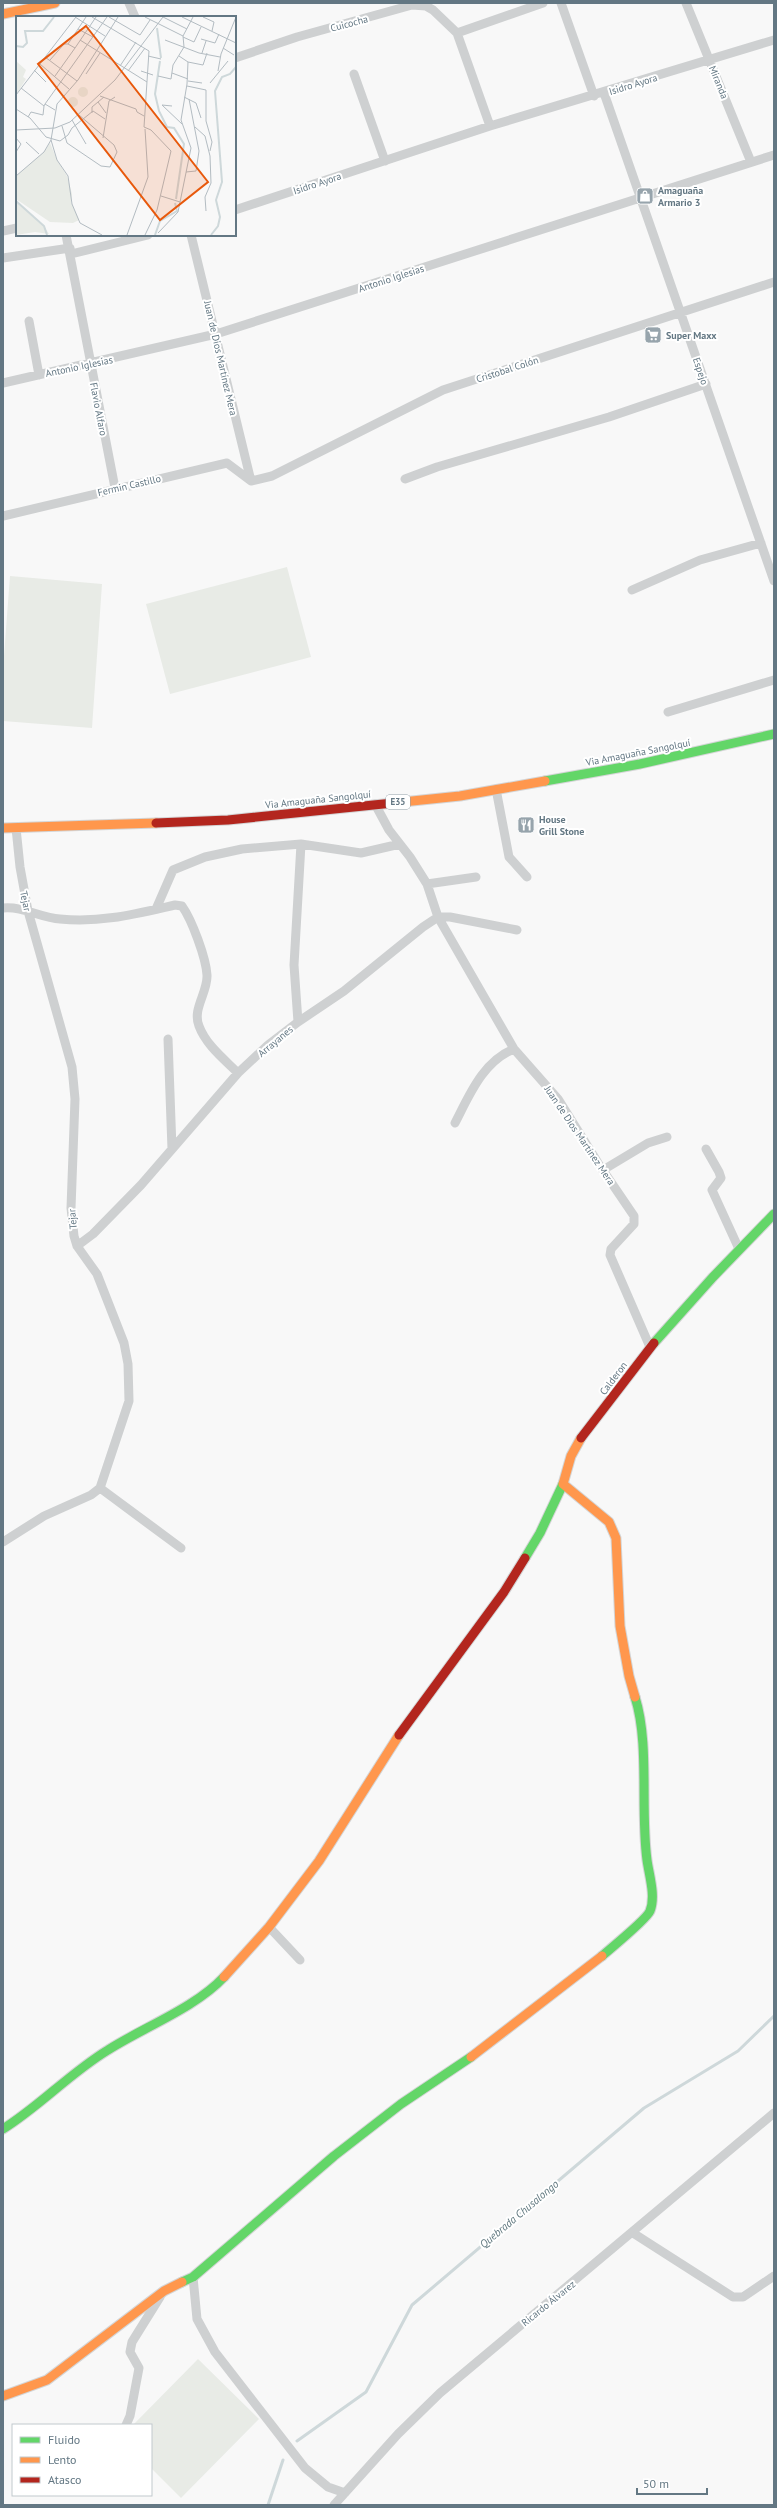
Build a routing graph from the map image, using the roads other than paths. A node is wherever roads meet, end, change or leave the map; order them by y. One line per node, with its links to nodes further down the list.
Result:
1 (55, 3): 7 (main road)
2 (129, 3): 8 (street)
3 (542, 3): 9 (street)
4 (561, 3): 15 (street)
5 (686, 3): 12 (street, Miranda)
6 (3, 14): 7 (main road)
7 (16, 15)
8 (135, 16)
9 (456, 33): 11 (street, Cuicocha); 16 (street)
10 (774, 40): 12 (street, Isidro Ayora)
11 (236, 58)
12 (710, 60): 14 (street, Isidro Ayora); 19 (street, Miranda)
13 (354, 74): 18 (street)
14 (604, 93): 15 (street, Isidro Ayora); 20 (street, Espejo)
15 (594, 96): 16 (street, Isidro Ayora)
16 (490, 126): 18 (street, Isidro Ayora)
17 (774, 155): 19 (street, Antonio Iglesias)
18 (385, 161): 21 (street, Isidro Ayora)
19 (751, 162): 20 (street, Antonio Iglesias)
20 (641, 196): 30 (street, Espejo); 32 (street, Antonio Iglesias)
21 (236, 210)
22 (16, 228): 23 (street)
23 (3, 231)
24 (66, 236): 27 (street, Flavio Alfaro)
25 (143, 236): 27 (street)
26 (191, 236): 32 (street, Juan de Dios Martínez Mera)
27 (71, 251): 28 (street); 33 (street, Flavio Alfaro)
28 (3, 258)
29 (774, 282): 30 (street, Cristobal Colón)
30 (680, 312): 36 (street, Espejo); 40 (street, Cristobal Colón)
31 (29, 321): 34 (street)
32 (216, 334): 33 (street, Antonio Iglesias); 37 (street, Juan de Dios Martínez Mera)
33 (90, 365): 34 (street, Antonio Iglesias); 41 (street, Flavio Alfaro)
34 (39, 375): 35 (street, Antonio Iglesias)
35 (3, 383)
36 (706, 384): 39 (street); 43 (street, Espejo)
37 (244, 459): 38 (street, Fermin Castillo); 40 (street, Juan de Dios Martínez Mera)
38 (227, 463): 40 (street); 41 (street, Fermin Castillo)
39 (405, 479)
40 (251, 481)
41 (115, 488): 42 (street, Fermin Castillo)
42 (3, 516)
43 (761, 543): 44 (street, Espejo); 45 (street)
44 (774, 581)
45 (632, 590)
46 (774, 680): 47 (street)
47 (668, 712)
48 (774, 734): 49 (main road, Via Amaguaña Sangolquí / E35)
49 (496, 789): 50 (main road, Via Amaguaña Sangolquí / E35); 56 (street)
50 (375, 804): 52 (main road, Via Amaguaña Sangolquí / E35); 54 (street, Juan de Dios Martínez Mera)
51 (3, 828): 52 (main road, Via Amaguaña Sangolquí / E35)
52 (16, 828): 60 (street, Tejar)
53 (301, 844): 54 (street); 59 (street); 63 (street)
54 (400, 844): 57 (street, Juan de Dios Martínez Mera)
55 (476, 877): 57 (street)
56 (528, 877)
57 (427, 884): 61 (street, Juan de Dios Martínez Mera)
58 (3, 908): 60 (street)
59 (156, 909): 60 (street); 66 (street)
60 (28, 912): 73 (street, Tejar)
61 (438, 917): 62 (street); 63 (street, Arrayanes); 65 (street, Juan de Dios Martínez Mera)
62 (517, 930)
63 (298, 1022): 66 (street, Arrayanes)
64 (168, 1038): 69 (street)
65 (514, 1049): 67 (street); 71 (street, Juan de Dios Martínez Mera)
66 (238, 1073): 69 (street, Arrayanes)
67 (455, 1123)
68 (667, 1137): 71 (street)
69 (172, 1149): 73 (street, Arrayanes)
70 (706, 1149): 74 (street)
71 (603, 1170): 75 (street, Juan de Dios Martínez Mera)
72 (774, 1214): 74 (main road, Calderon)
73 (77, 1246): 77 (street, Tejar)
74 (739, 1249): 75 (main road, Calderon)
75 (650, 1347): 76 (main road, Calderon)
76 (563, 1484): 80 (main road, Calderon); 86 (main road)
77 (100, 1488): 78 (street); 79 (street)
78 (3, 1542)
79 (181, 1548)
80 (269, 1927): 81 (street); 83 (main road, Calderon)
81 (300, 1960)
82 (774, 2113): 84 (street, Ricardo Álvarez)
83 (3, 2129)
84 (633, 2233): 85 (street); 90 (street, Ricardo Álvarez)
85 (774, 2276)
86 (193, 2278): 87 (main road); 90 (street)
87 (164, 2291): 88 (main road); 89 (street)
88 (3, 2396)
89 (126, 2424)
90 (345, 2493): 91 (street, Ricardo Álvarez)
91 (334, 2505)

